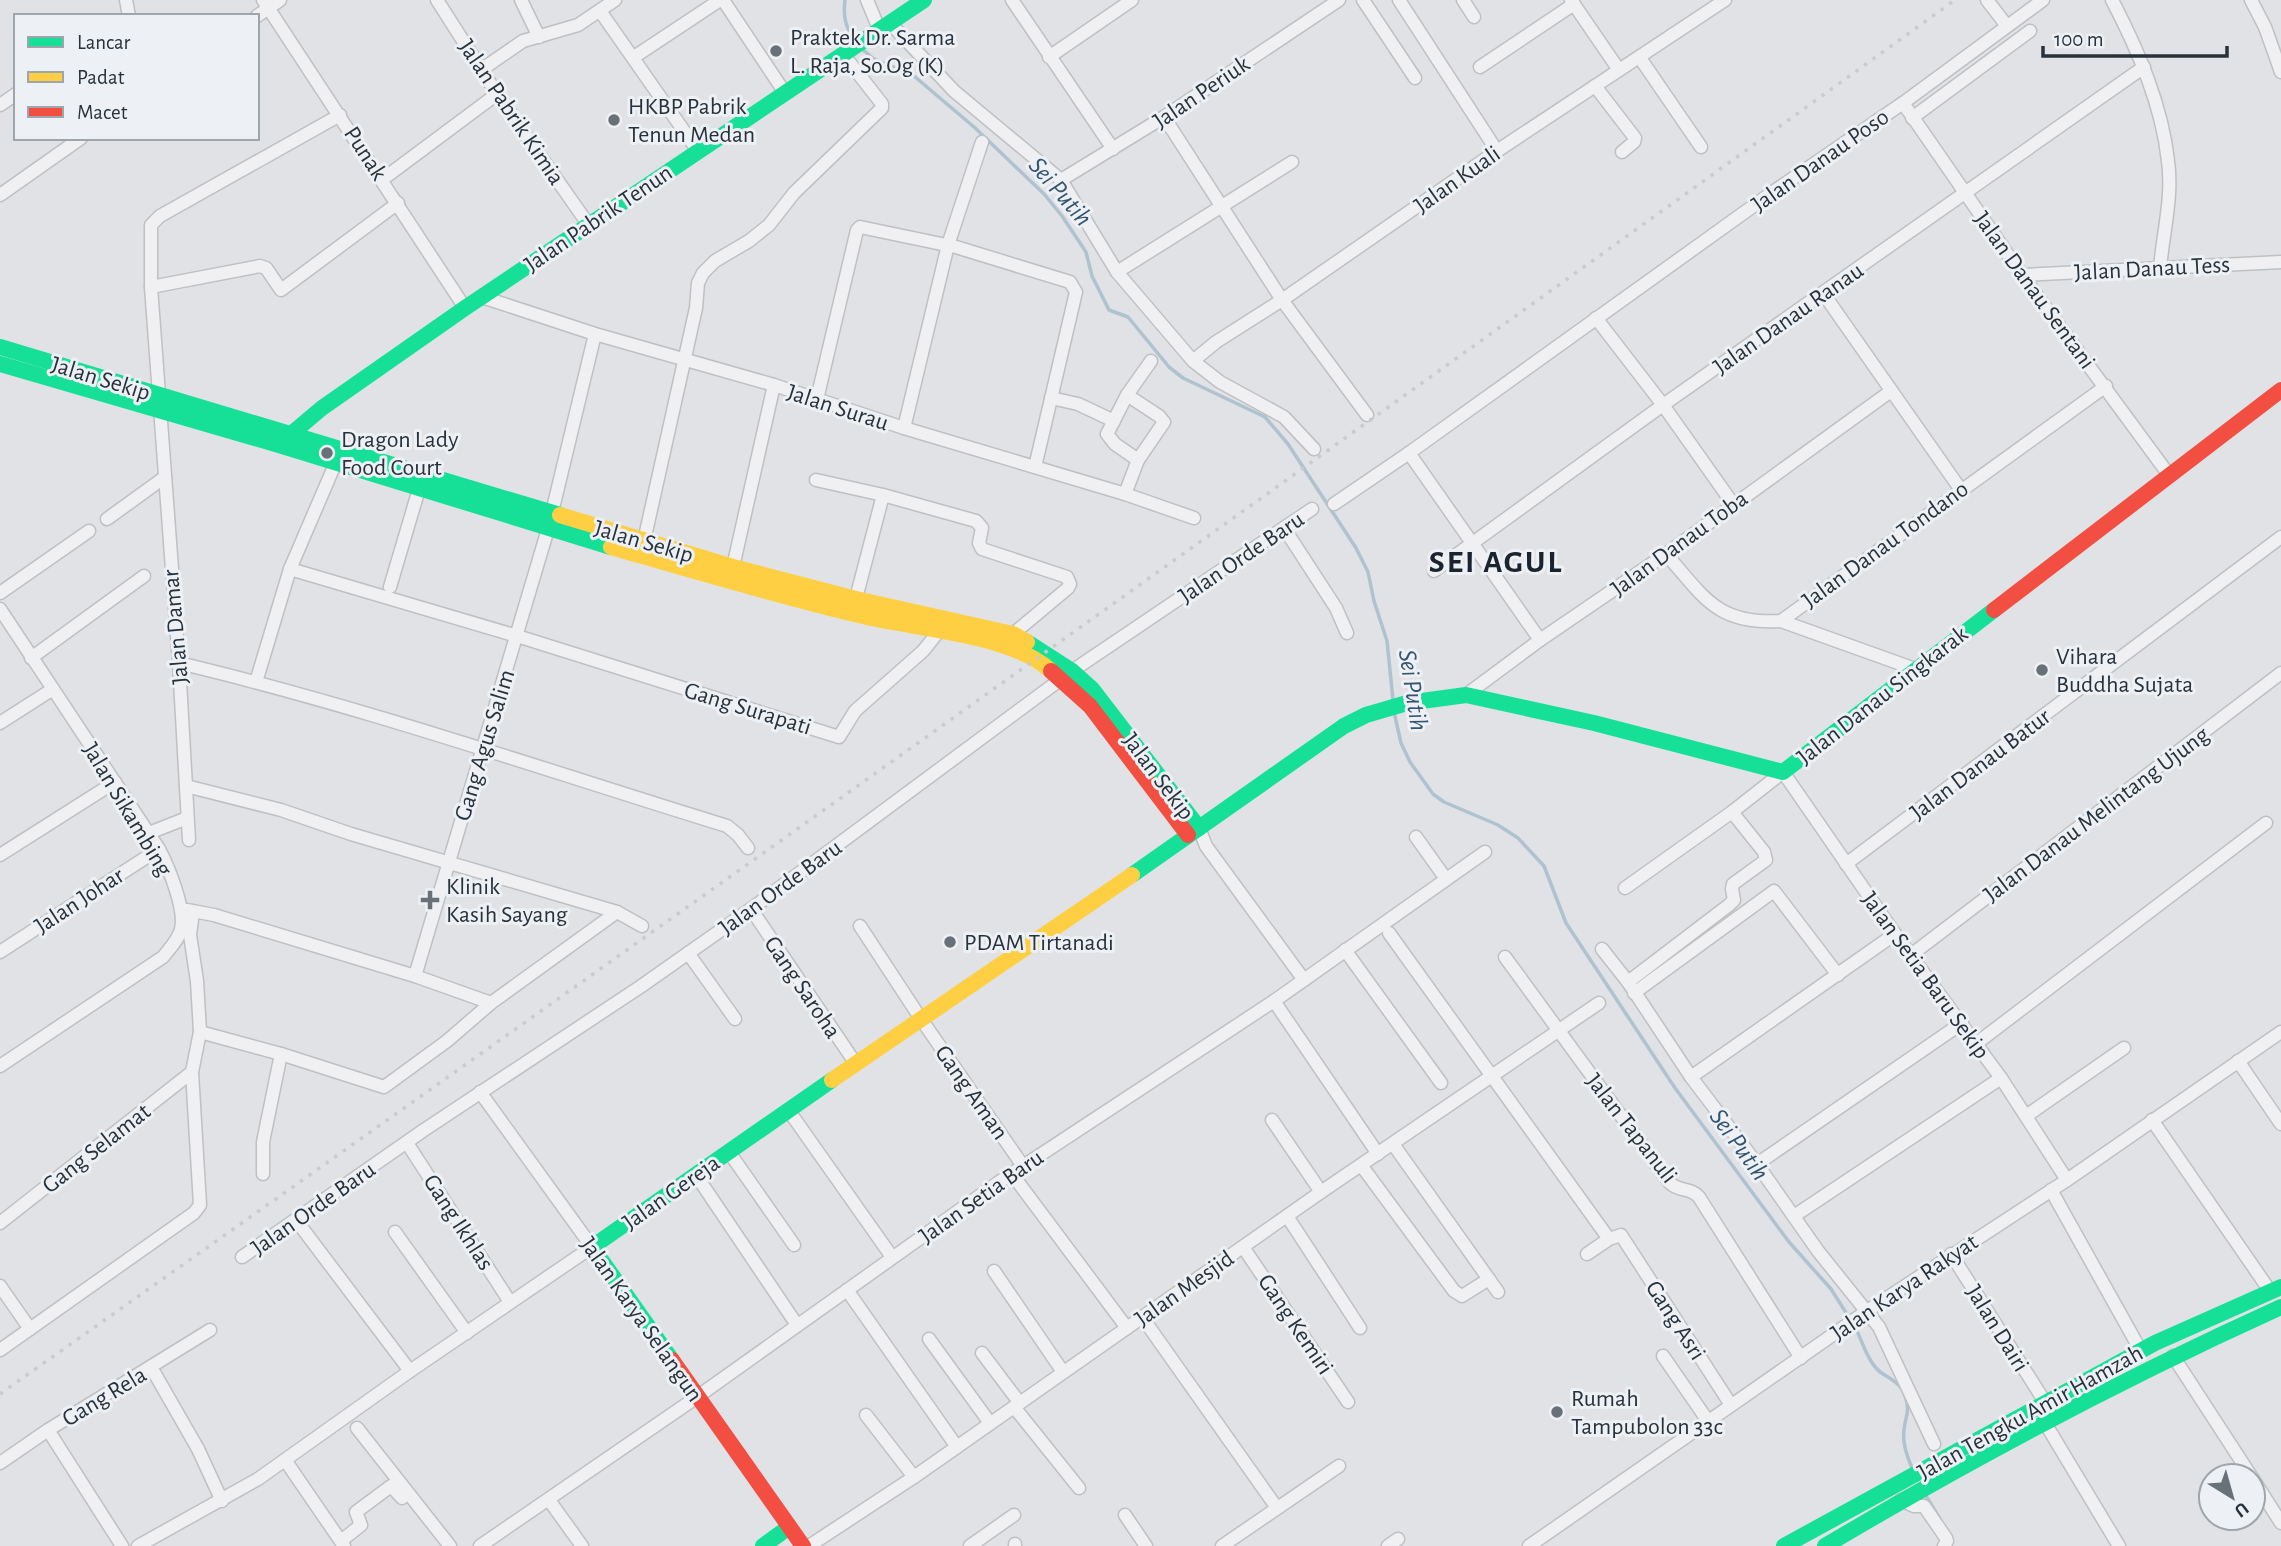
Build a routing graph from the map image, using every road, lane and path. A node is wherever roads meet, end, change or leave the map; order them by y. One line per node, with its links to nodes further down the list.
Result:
1 (437, 0): 32 (street, Jalan Pabrik Kimia)
2 (521, 0): 25 (street)
3 (615, 0): 20 (street)
4 (721, 0): 27 (street); 37 (street)
5 (867, 0): 23 (street)
6 (923, 0): 23 (street, Jalan Pabrik Tenun)
7 (1012, 0): 28 (street)
8 (1132, 0): 28 (street)
9 (1339, 0): 41 (street, Jalan Periuk)
10 (1363, 0): 35 (street)
11 (1399, 0): 48 (street)
12 (1463, 0): 21 (street)
13 (1725, 0): 29 (street, Jalan Kuali)
14 (1987, 0): 22 (street)
15 (2043, 0): 22 (street, Jalan Danau Poso)
16 (2112, 0): 31 (street)
17 (2251, 0): 34 (street)
18 (1573, 2): 30 (street); 33 (street)
19 (271, 3): 40 (street, Punak)
20 (600, 11): 25 (street); 27 (street)
21 (1474, 18)
22 (2007, 26): 39 (street, Jalan Danau Poso)
23 (881, 29): 26 (street, Jalan Pabrik Tenun); 52 (street)
24 (2031, 31): 42 (street)
25 (539, 37): 32 (street)
26 (848, 51): 37 (street, Jalan Pabrik Tenun); 71 (street)
27 (634, 57): 47 (street)
28 (1049, 57): 46 (street)
29 (1640, 58): 33 (street, Jalan Kuali); 45 (street)
30 (1480, 67)
31 (2144, 67): 54 (street, Jalan Danau Ranau); 60 (street)
32 (481, 70): 38 (street, Jalan Pabrik Kimia)
33 (1619, 70): 36 (street, Jalan Kuali)
34 (2281, 72)
35 (1415, 78)
36 (1595, 86): 48 (street, Jalan Kuali); 49 (street)
37 (785, 93): 47 (street, Jalan Pabrik Tenun)
38 (497, 94): 51 (street); 57 (street, Jalan Pabrik Kimia)
39 (1903, 103): 42 (street, Jalan Danau Sentani); 68 (street, Jalan Danau Poso)
40 (340, 114): 51 (street, Punak); 63 (street, Jalan Damar)
41 (1164, 117): 46 (street, Jalan Periuk); 56 (street)
42 (1912, 118): 54 (street, Jalan Danau Sentani)
43 (78, 140): 53 (street)
44 (982, 142): 58 (street)
45 (1701, 147)
46 (1114, 149): 52 (street, Jalan Periuk)
47 (698, 151): 57 (street, Jalan Pabrik Tenun)
48 (1497, 151): 66 (street, Jalan Kuali)
49 (1622, 152)
50 (1292, 162): 56 (street)
51 (383, 179): 55 (street, Punak)
52 (1061, 180): 61 (street)
53 (0, 194)
54 (1965, 194): 62 (street, Jalan Danau Sentani); 64 (street, Jalan Danau Ranau)
55 (398, 203): 63 (street); 67 (street, Punak)
56 (1222, 207): 61 (street); 66 (street)
57 (588, 224): 65 (street, Jalan Pabrik Tenun)
58 (948, 246): 80 (street); 81 (street); 86 (street)
59 (2281, 262): 60 (street, Jalan Danau Tess)
60 (2160, 268): 62 (street, Jalan Danau Tess)
61 (1117, 272): 73 (street)
62 (2022, 275): 76 (street, Jalan Danau Sentani)
63 (151, 287): 82 (street, Jalan Damar)
64 (1823, 293): 78 (street); 83 (street, Jalan Danau Ranau)
65 (482, 297): 67 (street, Jalan Pabrik Tenun); 69 (street, Jalan Surau)
66 (1282, 300): 73 (street, Jalan Kuali); 84 (street)
67 (465, 308): 87 (street, Jalan Pabrik Tenun)
68 (1596, 318): 83 (street); 89 (street, Jalan Danau Poso)
69 (595, 334): 71 (street, Jalan Surau); 105 (street, Gang Agus Salim)
70 (6, 349): 74 (street); 82 (street, Jalan Sekip)
71 (683, 359): 75 (street, Jalan Surau); 109 (street)
72 (1151, 361): 79 (street)
73 (1193, 361): 88 (street)
74 (3, 365): 82 (street, Jalan Sekip)
75 (774, 385): 80 (street, Jalan Surau); 112 (street)
76 (2106, 386): 93 (street, Jalan Danau Sentani); 97 (street, Jalan Danau Tondano)
77 (2281, 390): 93 (street, Jalan Danau Singkarak)
78 (1891, 391): 97 (street); 101 (street, Jalan Danau Toba)
79 (1127, 395): 85 (street); 90 (street)
80 (817, 398): 86 (street, Jalan Surau)
81 (1051, 398): 85 (street); 92 (street)
82 (160, 402): 87 (street, Jalan Sekip); 94 (street, Jalan Damar)
83 (1663, 405): 101 (street); 110 (street, Jalan Danau Ranau)
84 (1367, 415)
85 (1114, 421): 90 (street)
86 (904, 428): 92 (street, Jalan Surau)
87 (284, 439): 91 (street, Jalan Sekip); 105 (street, Jalan Sekip)
88 (1314, 449)
89 (1409, 453): 100 (street, Jalan Danau Poso); 110 (street)
90 (1138, 460): 98 (street)
91 (336, 462): 96 (street, Jalan Sekip); 113 (street)
92 (1035, 467): 98 (street, Jalan Surau)
93 (2169, 475): 128 (street, Jalan Danau Singkarak)
94 (165, 477): 104 (street); 127 (street, Jalan Damar)
95 (816, 480): 99 (street)
96 (419, 489): 105 (street, Jalan Sekip); 116 (street)
97 (1961, 490): 120 (street, Jalan Danau Tondano)
98 (1125, 494): 103 (street, Jalan Surau)
99 (883, 495): 118 (street); 124 (street)
100 (1334, 504)
101 (1733, 504): 111 (street, Jalan Danau Toba)
102 (1312, 509): 106 (street, Jalan Orde Baru)
103 (1194, 518)
104 (107, 519)
105 (551, 522): 109 (street, Jalan Sekip); 118 (street, Jalan Sekip); 123 (street, Gang Agus Salim)
106 (1284, 528): 122 (street); 130 (street, Jalan Orde Baru)
107 (89, 531): 117 (street)
108 (2281, 537): 151 (street, Jalan Danau Batur)
109 (644, 541): 112 (street, Jalan Sekip)
110 (1472, 543): 114 (street, Jalan Danau Ranau); 125 (street)
111 (1666, 554): 120 (street, Jalan Danau Tondano); 125 (street, Jalan Danau Toba)
112 (733, 567): 118 (street, Jalan Sekip)
113 (290, 569): 123 (street); 131 (street)
114 (1434, 571)
115 (144, 576): 126 (street)
116 (390, 587)
117 (0, 593)
118 (854, 606): 121 (street, Jalan Sekip); 124 (street, Jalan Sekip)
119 (0, 609): 126 (street, Jalan Sikambing)
120 (1781, 621): 128 (street)
121 (939, 631): 123 (street, Gang Surapati); 124 (street, Jalan Sekip)
122 (1347, 633)
123 (517, 636): 135 (street, Gang Agus Salim)
124 (1010, 640): 130 (street, Jalan Sekip)
125 (1540, 640): 133 (street, Jalan Danau Toba)
126 (31, 658): 132 (street, Jalan Sikambing)
127 (179, 663): 131 (street); 138 (street, Jalan Damar)
128 (1915, 669): 136 (street, Jalan Danau Singkarak)
129 (2281, 673): 165 (street, Jalan Danau Melintang Ujung)
130 (1067, 675): 142 (street, Jalan Sekip); 154 (street, Jalan Orde Baru)
131 (256, 682): 135 (street)
132 (53, 689): 134 (street); 137 (street, Jalan Sikambing)
133 (1466, 695): 136 (street, Jalan Danau Singkarak); 142 (street, Jalan Danau Singkarak)
134 (0, 723)
135 (484, 750): 146 (street); 150 (street, Gang Agus Salim)
136 (1783, 772): 139 (street); 151 (street, Jalan Setia Baru Sekip)
137 (115, 782): 143 (street, Jalan Sikambing); 149 (street)
138 (186, 786): 140 (street, Jalan Damar); 150 (street)
139 (1732, 812): 153 (street); 170 (street)
140 (187, 818): 143 (street); 145 (street, Jalan Damar)
141 (2266, 823): 180 (street)
142 (1193, 831): 169 (street, Jalan Sekip); 175 (street, Jalan Gereja)
143 (149, 832): 147 (street, Jalan Sikambing)
144 (1416, 837): 152 (street)
145 (189, 840)
146 (748, 848)
147 (159, 849): 155 (street, Jalan Sikambing); 163 (street, Jalan Johar)
148 (1485, 852): 152 (street, Jalan Setia Baru)
149 (0, 855)
150 (449, 861): 156 (street); 168 (street, Gang Agus Salim)
151 (1846, 864): 160 (street, Jalan Setia Baru Sekip)
152 (1446, 879): 162 (street, Jalan Setia Baru)
153 (1625, 888)
154 (751, 909): 164 (street, Jalan Orde Baru); 184 (street, Gang Saroha)
155 (186, 910): 168 (street); 178 (street); 185 (street, Jalan Sikambing)
156 (617, 912): 157 (street); 172 (street)
157 (642, 926)
158 (859, 926): 175 (street, Gang Aman)
159 (1389, 933): 187 (street, Gang Asri)
160 (1895, 934): 165 (street, Jalan Setia Baru Sekip); 167 (street)
161 (1601, 949): 170 (street)
162 (1345, 950): 169 (street, Jalan Setia Baru); 190 (street)
163 (0, 952)
164 (688, 953): 174 (street); 191 (street, Jalan Orde Baru)
165 (1910, 955): 176 (street, Jalan Setia Baru Sekip)
166 (1505, 957): 177 (street, Jalan Tapanuli)
167 (1838, 975): 170 (street); 188 (street)
168 (415, 976): 172 (street)
169 (1304, 980): 171 (street, Jalan Setia Baru)
170 (1631, 988): 188 (street)
171 (1274, 1001): 200 (street); 203 (street, Jalan Setia Baru)
172 (491, 1003): 182 (street)
173 (1599, 1003): 177 (street, Jalan Mesjid)
174 (735, 1019)
175 (920, 1019): 184 (street, Jalan Gereja); 203 (street, Gang Aman)
176 (1962, 1023): 180 (street, Jalan Setia Baru Sekip); 201 (street)
177 (1558, 1030): 187 (street, Jalan Mesjid); 243 (street, Jalan Tapanuli)
178 (200, 1032): 182 (street); 186 (street)
179 (2281, 1032): 183 (street, Jalan Karya Rakyat)
180 (1977, 1044): 189 (street, Jalan Setia Baru Sekip)
181 (2124, 1048): 193 (street)
182 (281, 1054): 204 (street)
183 (2238, 1061): 195 (street, Jalan Karya Rakyat); 196 (street)
184 (856, 1064): 192 (street, Jalan Gereja)
185 (0, 1066)
186 (192, 1072): 212 (street, Gang Selamat); 235 (street)
187 (1491, 1075): 198 (street, Jalan Mesjid); 214 (street, Gang Asri)
188 (1691, 1077): 201 (street)
189 (2001, 1078): 193 (street, Jalan Setia Baru Sekip); 210 (street)
190 (1441, 1083)
191 (480, 1092): 197 (street, Jalan Orde Baru); 216 (street, Jalan Karya Selangun)
192 (789, 1111): 199 (street, Jalan Gereja); 221 (street)
193 (2026, 1116): 206 (street, Jalan Setia Baru Sekip)
194 (1272, 1120): 208 (street)
195 (2152, 1120): 206 (street, Jalan Karya Rakyat); 225 (street)
196 (2281, 1124)
197 (407, 1143): 211 (street, Jalan Orde Baru); 228 (street, Gang Ikhlas)
198 (1393, 1143): 200 (street, Jalan Mesjid); 223 (street)
199 (729, 1152): 205 (street, Jalan Gereja); 215 (street)
200 (1378, 1154): 202 (street, Jalan Mesjid)
201 (1757, 1164): 210 (street)
202 (1362, 1165): 208 (street, Jalan Mesjid); 223 (street)
203 (1017, 1170): 221 (street, Jalan Setia Baru); 233 (street, Gang Aman)
204 (263, 1174)
205 (696, 1175): 216 (street, Jalan Gereja); 232 (street)
206 (2067, 1180): 207 (street, Jalan Karya Rakyat)
207 (2051, 1190): 219 (street, Jalan Karya Rakyat); 239 (street)
208 (1321, 1192): 209 (street, Jalan Mesjid)
209 (1287, 1216): 217 (street, Jalan Mesjid); 234 (street)
210 (1794, 1216): 230 (street)
211 (296, 1220): 220 (street, Jalan Orde Baru); 246 (street)
212 (0, 1223)
213 (395, 1232): 237 (street)
214 (1615, 1237): 218 (street); 252 (street, Gang Asri)
215 (794, 1245)
216 (592, 1247): 228 (street, Jalan Gereja); 248 (street, Jalan Karya Selangun)
217 (1243, 1247): 231 (street, Jalan Mesjid); 249 (street, Gang Kemiri)
218 (1587, 1254)
219 (1951, 1254): 230 (street, Jalan Karya Rakyat); 250 (street, Jalan Dairi)
220 (242, 1256)
221 (892, 1257): 226 (street, Jalan Setia Baru)
222 (994, 1270): 247 (street)
223 (1489, 1279): 227 (street)
224 (0, 1286): 235 (street)
225 (2276, 1289): 239 (street, Jalan Tengku Amir Hamzah)
226 (847, 1290): 232 (street, Jalan Setia Baru); 260 (street)
227 (1498, 1292)
228 (510, 1302): 237 (street, Jalan Gereja)
229 (2281, 1307): 244 (street, Jalan Tengku Amir Hamzah)
230 (1865, 1313): 243 (street, Jalan Karya Rakyat); 259 (street)
231 (1142, 1317): 233 (street, Jalan Mesjid); 273 (street)
232 (797, 1325): 248 (street, Jalan Setia Baru)
233 (1127, 1328): 247 (street, Jalan Mesjid)
234 (1360, 1328)
235 (30, 1329): 240 (street)
236 (210, 1330): 245 (street, Gang Rela)
237 (467, 1333): 246 (street, Jalan Gereja)
238 (929, 1339): 255 (street)
239 (2148, 1347): 244 (street); 250 (street, Jalan Tengku Amir Hamzah)
240 (0, 1350)
241 (982, 1353): 251 (street)
242 (1663, 1356): 254 (street)
243 (1801, 1358): 252 (street, Jalan Karya Rakyat)
244 (2169, 1358): 256 (street, Jalan Tengku Amir Hamzah); 262 (street)
245 (152, 1367): 258 (street, Gang Rela); 271 (street)
246 (410, 1371): 261 (street, Jalan Gereja)
247 (1063, 1372): 251 (street, Jalan Mesjid)
248 (696, 1397): 270 (street, Jalan Setia Baru); 277 (street, Jalan Karya Selangun)
249 (1348, 1402)
250 (2045, 1402): 265 (street, Jalan Tengku Amir Hamzah)
251 (1017, 1404): 255 (street, Jalan Mesjid); 267 (street)
252 (1731, 1405): 254 (street, Jalan Karya Rakyat)
253 (866, 1415): 266 (street)
254 (1708, 1421): 291 (street, Jalan Karya Rakyat)
255 (990, 1423): 260 (street, Jalan Mesjid)
256 (2045, 1423): 265 (street, Jalan Tengku Amir Hamzah); 294 (street)
257 (357, 1428): 268 (street)
258 (48, 1430): 263 (street, Gang Rela); 280 (street)
259 (1934, 1444)
260 (957, 1447): 266 (street, Jalan Mesjid)
261 (285, 1460): 271 (street, Jalan Gereja); 279 (street)
262 (2241, 1462)
263 (0, 1463)
264 (1339, 1466): 273 (street)
265 (1941, 1471): 269 (street, Jalan Tengku Amir Hamzah)
266 (914, 1476): 287 (street, Jalan Mesjid)
267 (1079, 1488)
268 (410, 1496): 279 (street); 282 (street)
269 (1909, 1498): 278 (street); 292 (street, Jalan Tengku Amir Hamzah); 293 (street, Jalan Tengku Amir Hamzah)
270 (549, 1500): 283 (street, Jalan Setia Baru); 284 (street)
271 (222, 1501): 281 (street, Jalan Gereja)
272 (2267, 1501): 276 (street)
273 (1277, 1508): 290 (street)
274 (1014, 1515): 288 (street)
275 (1125, 1515): 289 (street)
276 (2281, 1523)
277 (789, 1527): 285 (street); 286 (street, Jalan Karya Selangun)
278 (1946, 1542)
279 (343, 1544)
280 (122, 1546)
281 (138, 1546)
282 (450, 1546)
283 (480, 1546)
284 (582, 1546)
285 (763, 1546)
286 (803, 1546)
287 (809, 1546)
288 (970, 1546)
289 (1146, 1546)
290 (1222, 1546)
291 (1529, 1546)
292 (1784, 1546)
293 (1825, 1546)
294 (2119, 1546)

